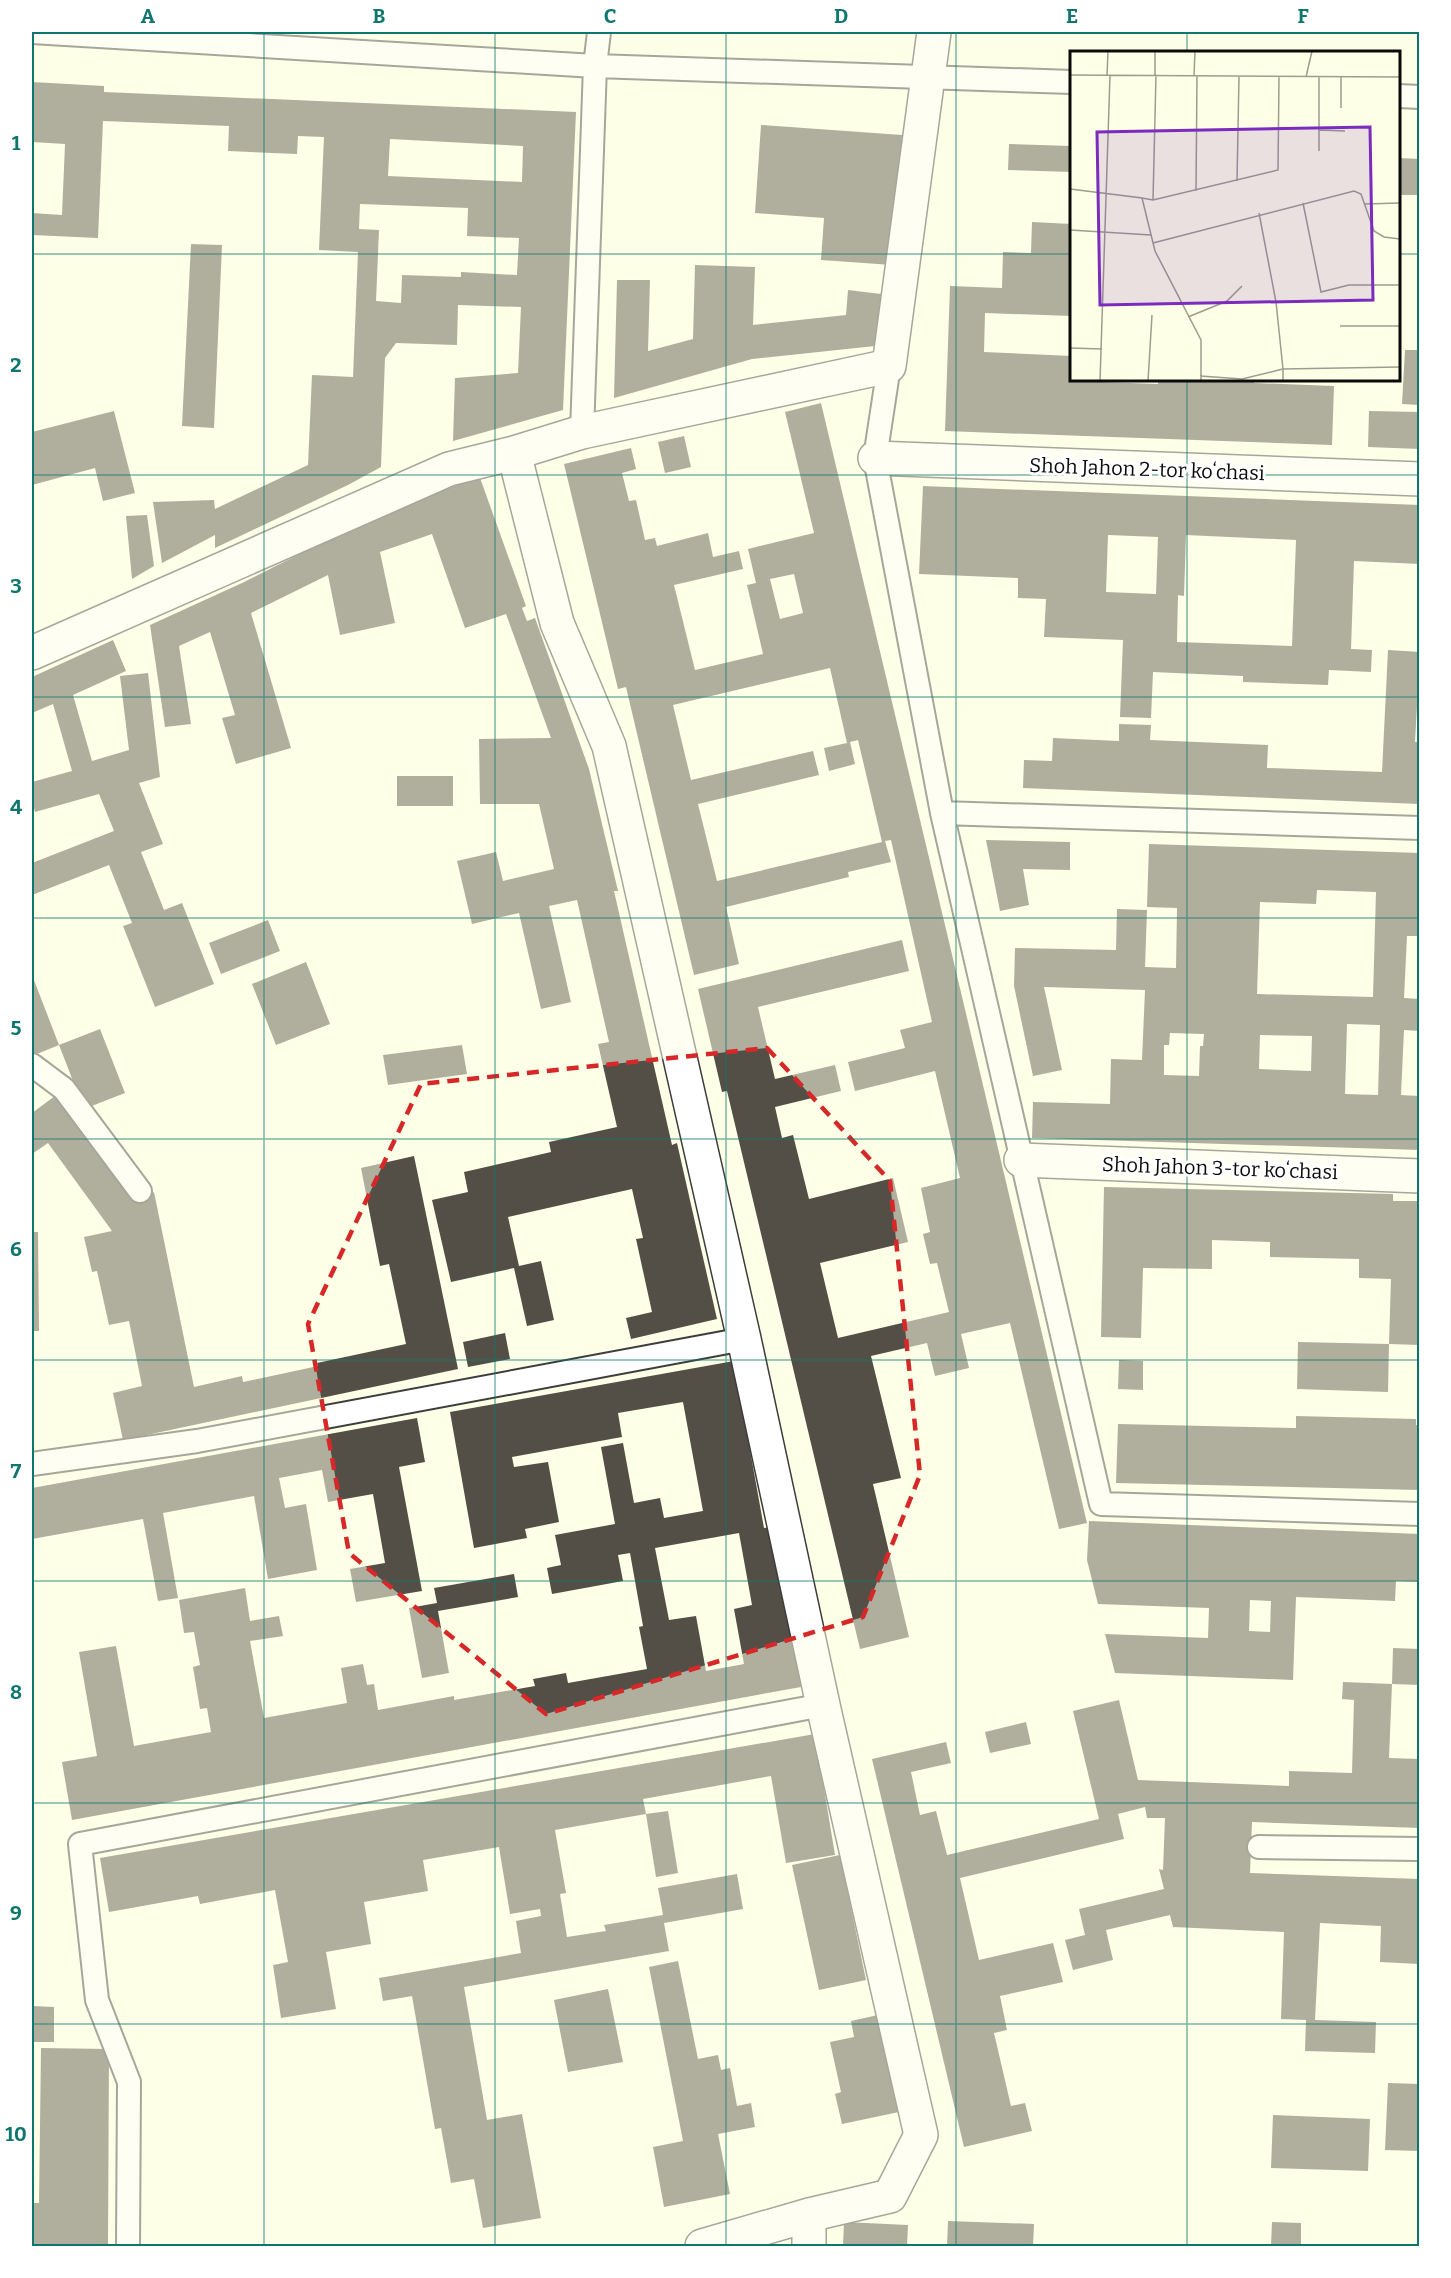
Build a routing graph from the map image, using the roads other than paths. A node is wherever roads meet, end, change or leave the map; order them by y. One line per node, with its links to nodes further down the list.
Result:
1 (32, 32): 4 (lane)
2 (599, 32): 4 (lane)
3 (934, 32): 5 (street)
4 (595, 66): 5 (lane); 10 (lane)
5 (927, 76): 6 (lane); 9 (street)
6 (1070, 82)
7 (1400, 96): 8 (lane)
8 (1419, 97)
9 (889, 366): 10 (street); 12 (lane)
10 (582, 432): 11 (street)
11 (514, 453): 14 (street); 21 (street)
12 (875, 458): 13 (street, Shoh Jahon 2-tor koʻchasi); 15 (lane)
13 (1419, 479)
14 (32, 653)
15 (942, 813): 16 (lane); 18 (lane)
16 (1419, 828)
17 (32, 1065): 20 (lane)
18 (1021, 1160): 19 (street, Shoh Jahon 3-tor koʻchasi); 23 (lane)
19 (1419, 1176)
20 (140, 1191)
21 (744, 1339): 22 (lane); 24 (street)
22 (32, 1464)
23 (1419, 1514)
24 (823, 1706): 27 (street); 28 (lane)
25 (1259, 1846): 26 (lane)
26 (1419, 1849)
27 (809, 2231): 29 (street)
28 (128, 2247)
29 (702, 2247)

